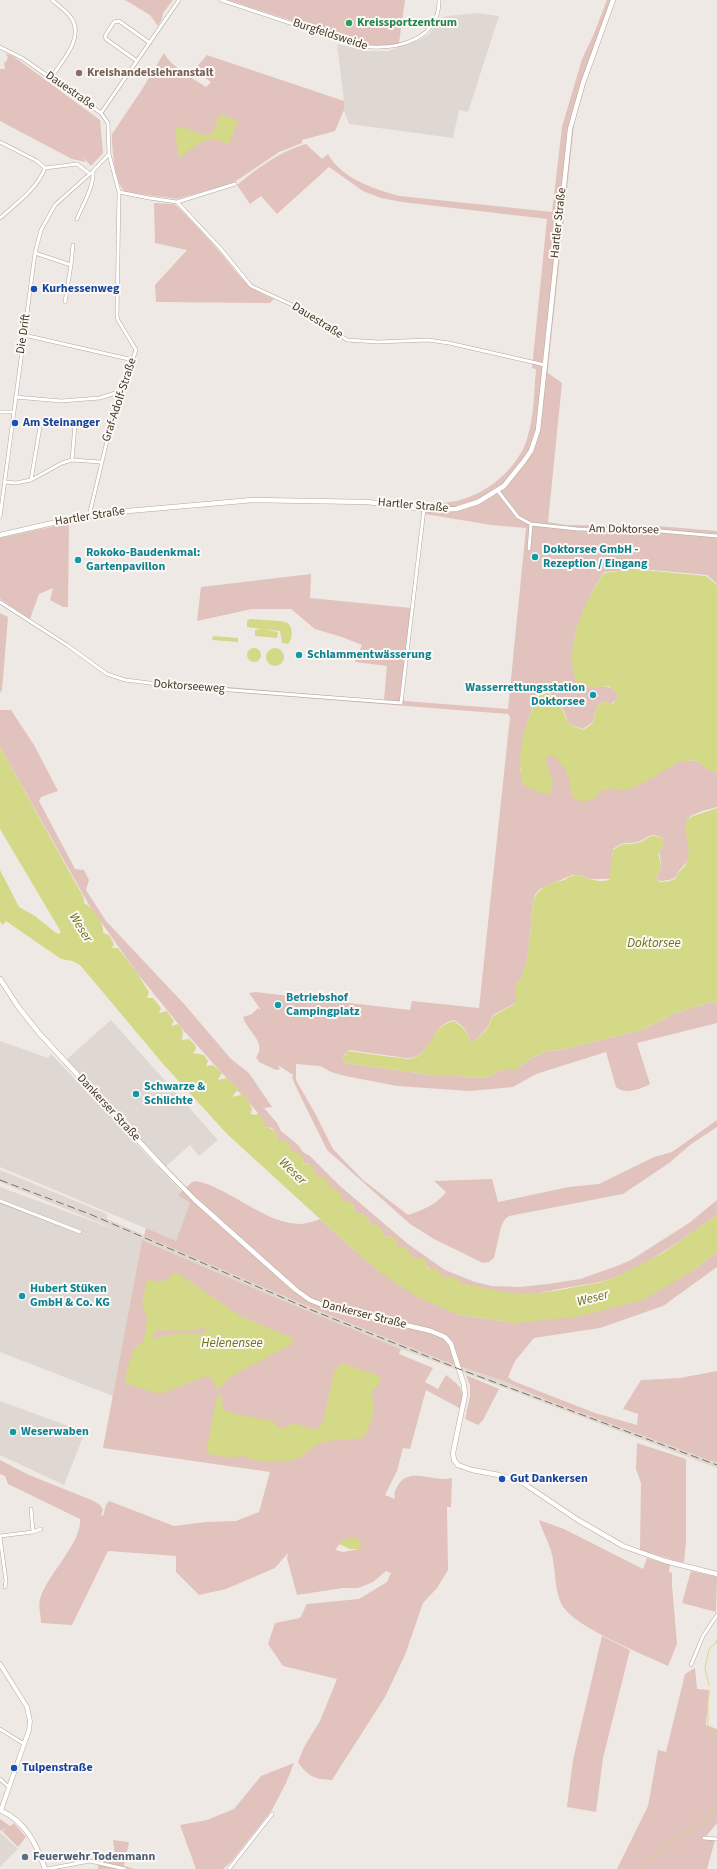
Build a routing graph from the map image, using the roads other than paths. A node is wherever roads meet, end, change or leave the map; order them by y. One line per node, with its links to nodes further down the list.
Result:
1 (52, 0): 9 (street)
2 (178, 0): 6 (street)
3 (221, 0): 4 (street, Burgfeldsweide)
4 (438, 0)
5 (612, 0): 27 (main road, Hartler Straße)
6 (150, 43): 8 (street); 8 (street)
7 (0, 47): 9 (street, Dauestraße)
8 (137, 61): 10 (street)
9 (51, 78): 10 (street, Dauestraße)
10 (101, 113): 12 (street, Dauestraße)
11 (0, 142): 13 (street)
12 (109, 154): 14 (street, Die Drift); 17 (street, Dauestraße)
13 (45, 168): 15 (street); 19 (street)
14 (93, 171): 15 (street, Die Drift); 20 (street)
15 (90, 174): 22 (street, Die Drift)
16 (235, 184): 18 (street)
17 (119, 192): 18 (street); 26 (street, Graf-Adolf-Straße)
18 (177, 202): 27 (street, Dauestraße)
19 (0, 218)
20 (77, 218)
21 (73, 245): 23 (street)
22 (35, 254): 23 (street); 25 (street, Die Drift)
23 (71, 265): 24 (street)
24 (65, 302)
25 (24, 335): 26 (street); 29 (street, Die Drift)
26 (133, 360): 28 (street, Graf-Adolf-Straße)
27 (545, 365): 38 (main road, Hartler Straße)
28 (121, 391): 29 (street); 35 (street, Graf-Adolf-Straße)
29 (16, 397): 31 (street, Die Drift)
30 (0, 412): 31 (street)
31 (14, 412): 37 (street, Die Drift)
32 (75, 425): 34 (street)
33 (40, 427): 36 (street)
34 (72, 460): 35 (street); 36 (street)
35 (101, 462): 40 (street, Graf-Adolf-Straße)
36 (31, 480): 37 (street)
37 (5, 482): 41 (street, Die Drift)
38 (498, 490): 39 (main road, Hartler Straße); 42 (street, Am Doktorsee)
39 (424, 509): 40 (main road, Hartler Straße); 46 (street, Doktorseeweg)
40 (89, 516): 43 (main road, Hartler Straße)
41 (0, 517)
42 (531, 524): 44 (street, Am Doktorsee); 45 (street)
43 (0, 535)
44 (717, 536)
45 (529, 549)
46 (0, 602)
47 (0, 980): 54 (main road, Dankerser Straße)
48 (0, 1201): 49 (street)
49 (80, 1232)
50 (30, 1509): 52 (street)
51 (40, 1529): 52 (street)
52 (33, 1532): 53 (street)
53 (0, 1536): 55 (street)
54 (717, 1574)
55 (5, 1587)
56 (717, 1615): 58 (street)
57 (0, 1664): 60 (street)
58 (691, 1666)
59 (0, 1729): 60 (street)
60 (24, 1744): 62 (street)
61 (0, 1779): 62 (street)
62 (9, 1787): 63 (street)
63 (1, 1810): 67 (main road)
64 (272, 1814): 69 (street)
65 (704, 1838): 66 (street)
66 (717, 1839)
67 (46, 1869): 68 (street)
68 (125, 1869)
69 (230, 1869)

